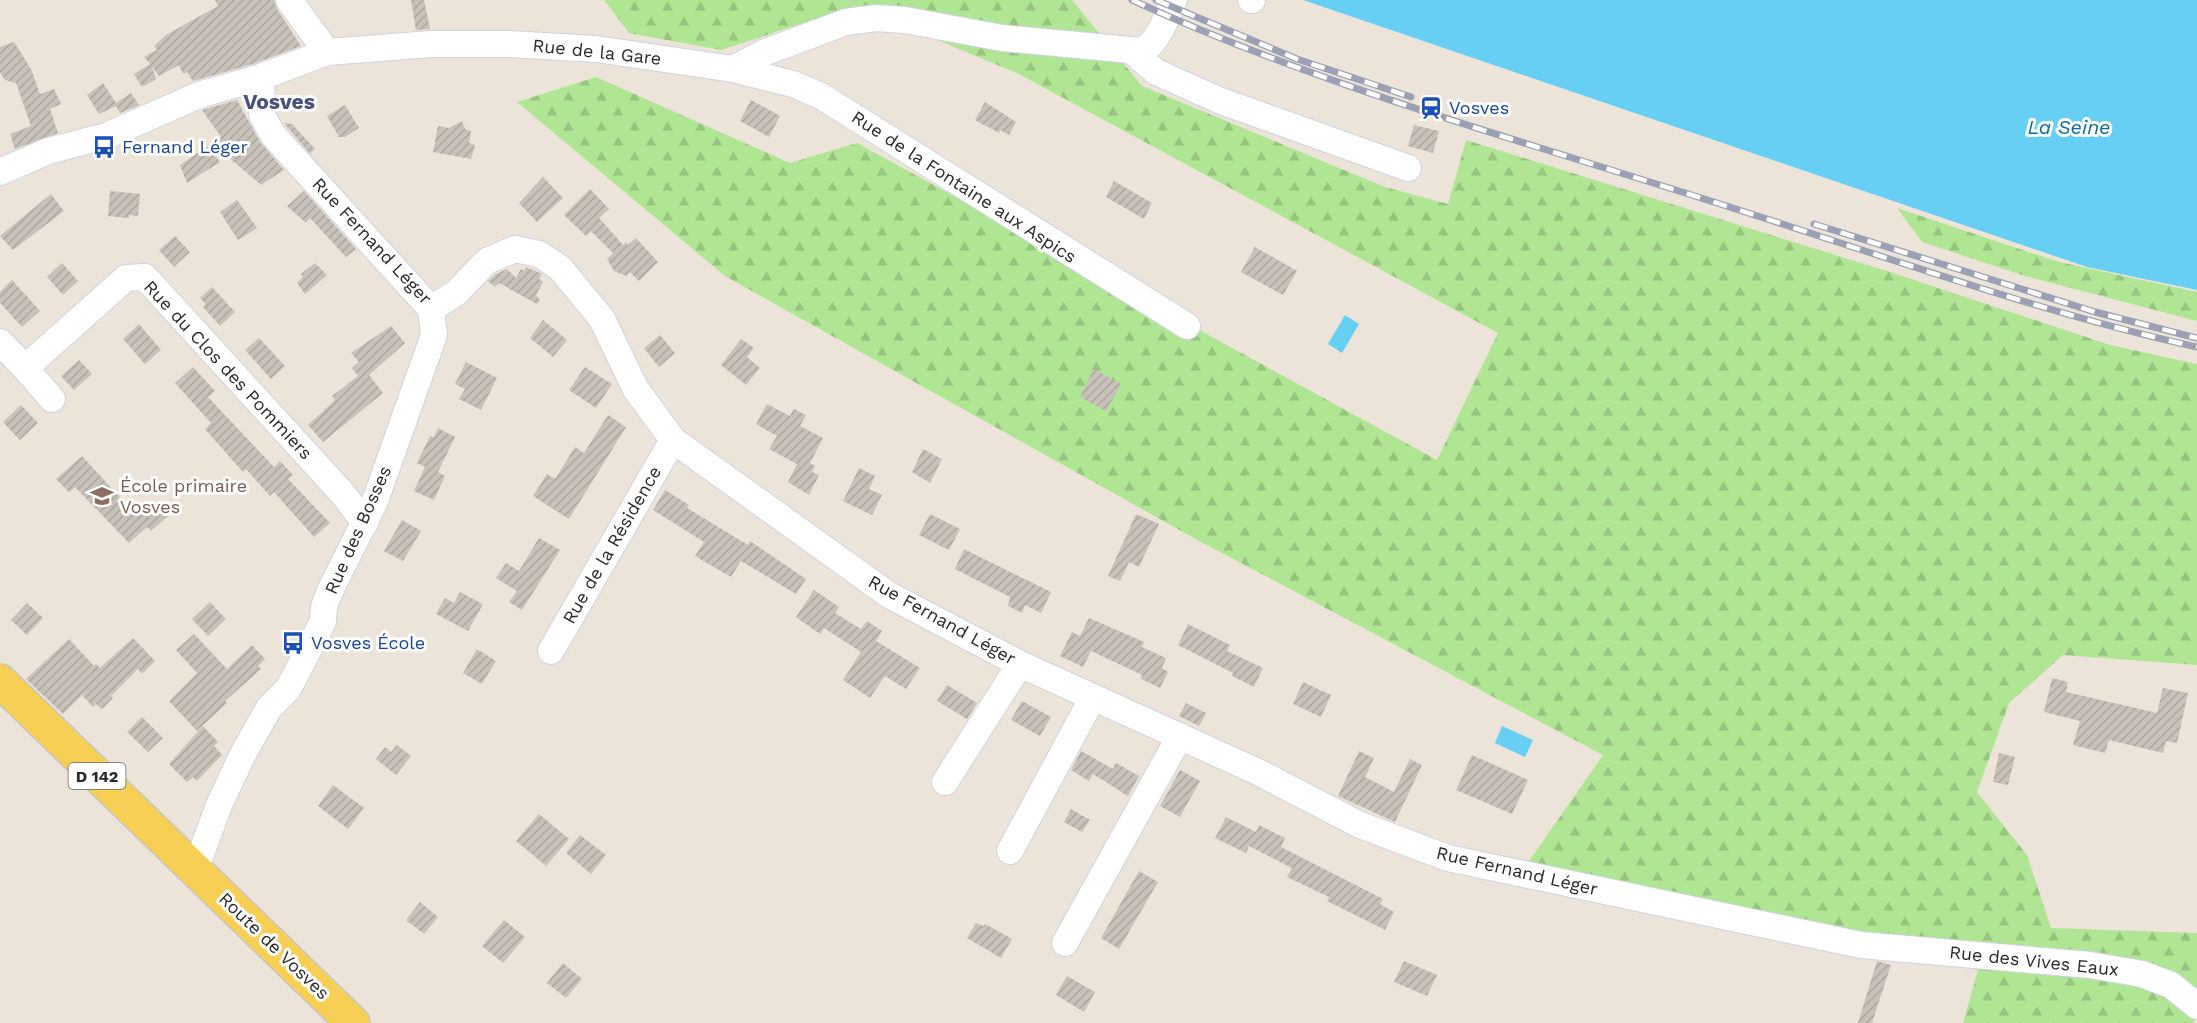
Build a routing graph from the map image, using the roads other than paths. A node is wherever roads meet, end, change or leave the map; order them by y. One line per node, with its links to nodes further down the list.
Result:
1 (289, 0): 3 (street)
2 (1174, 0): 4 (street)
3 (327, 52): 5 (street, Rue de la Gare); 6 (street, Rue de la Gare)
4 (1133, 52): 5 (street); 7 (street)
5 (732, 69): 10 (street, Rue de la Fontaine aux Aspics)
6 (261, 77): 8 (street, Rue de la Gare); 9 (street, Rue Fernand Léger)
7 (1408, 168)
8 (0, 172)
9 (431, 309): 14 (street, Rue Fernand Léger); 15 (street, Rue des Bosses)
10 (1187, 326)
11 (0, 342): 12 (street)
12 (25, 368): 13 (street); 15 (street, Rue du Clos des Pommiers)
13 (52, 399)
14 (674, 440): 16 (street, Rue de la Résidence); 17 (street, Rue Fernand Léger)
15 (365, 523): 23 (street, Rue des Bosses)
16 (550, 651)
17 (1020, 664): 19 (street, Rue Fernand Léger); 21 (street)
18 (0, 681): 23 (main road, D 142)
19 (1093, 697): 20 (street, Rue Fernand Léger); 22 (street)
20 (1180, 736): 24 (street); 25 (street, Rue Fernand Léger)
21 (945, 782)
22 (1010, 851)
23 (195, 870): 27 (main road, Route de Vosves / D 142)
24 (1065, 943)
25 (1861, 945): 26 (street, Rue des Vives Eaux)
26 (2197, 1006)
27 (353, 1023)

